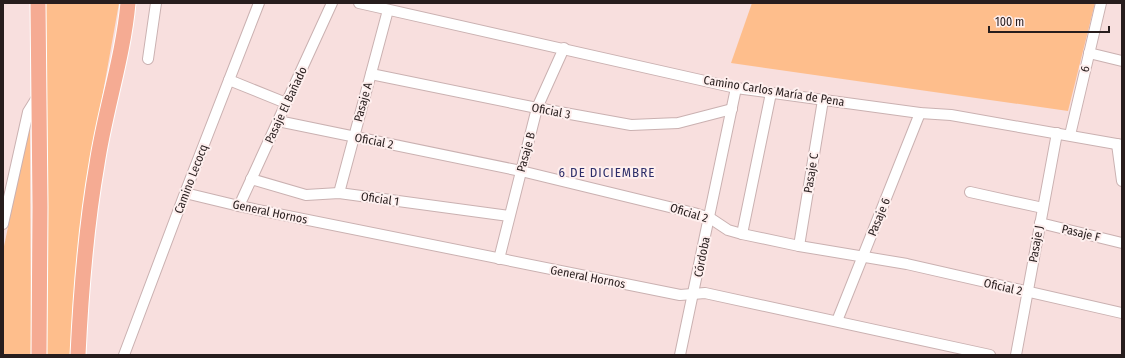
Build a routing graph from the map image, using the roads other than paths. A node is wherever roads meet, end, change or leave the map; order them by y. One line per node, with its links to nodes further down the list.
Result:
1 (38, 3): 17 (highway)
2 (128, 3): 49 (highway)
3 (156, 3): 11 (street)
4 (259, 3): 14 (street, Camino Lecocq)
5 (332, 3): 19 (street, Pasaje El Bañado)
6 (359, 3): 8 (street, Camino Carlos María de Pena)
7 (1101, 3): 10 (street, 6)
8 (388, 10): 9 (street, Camino Carlos María de Pena); 13 (street, Pasaje A)
9 (564, 48): 15 (street, Camino Carlos María de Pena); 20 (street, Pasaje B)
10 (1089, 53): 12 (street); 25 (street, 6)
11 (148, 59)
12 (1122, 61)
13 (371, 74): 20 (street, Oficial 3); 26 (street, Pasaje A)
14 (229, 80): 19 (street); 32 (street, Camino Lecocq)
15 (736, 88): 16 (street, Camino Carlos María de Pena); 21 (street, Córdoba)
16 (771, 93): 18 (street, Camino Carlos María de Pena); 40 (street)
17 (39, 94): 39 (street); 50 (highway)
18 (823, 100): 22 (street, Camino Carlos María de Pena); 42 (street, Pasaje C)
19 (286, 103): 23 (street, Pasaje El Bañado)
20 (537, 108): 21 (street, Oficial 3); 28 (street, Pasaje B)
21 (732, 109): 37 (street, Córdoba)
22 (920, 113): 24 (street, Camino Carlos María de Pena); 43 (street, Pasaje 6)
23 (278, 121): 26 (street, Oficial 2); 29 (street, Pasaje El Bañado)
24 (1057, 132): 25 (street, Camino Carlos María de Pena); 35 (street, Pasaje J)
25 (1070, 135): 27 (street, Camino Carlos María de Pena)
26 (354, 138): 28 (street, Oficial 2); 33 (street, Pasaje A)
27 (1119, 145): 30 (street)
28 (520, 171): 36 (street, Pasaje B); 37 (street, Oficial 2)
29 (251, 179): 33 (street, Oficial 1); 34 (street, Pasaje El Bañado)
30 (1122, 180)
31 (970, 192): 35 (street)
32 (185, 193): 34 (street, General Hornos); 53 (street, Camino Lecocq)
33 (339, 193): 36 (street, Oficial 1)
34 (239, 206): 44 (street, General Hornos)
35 (1043, 208): 38 (street, Pasaje J)
36 (510, 216): 44 (street, Pasaje B)
37 (710, 218): 40 (street, Oficial 2); 46 (street, Córdoba)
38 (1040, 223): 41 (street, Pasaje F); 45 (street, Pasaje J)
39 (3, 224)
40 (742, 234): 42 (street, Oficial 2)
41 (1122, 243)
42 (799, 246): 43 (street, Oficial 2)
43 (864, 256): 45 (street, Oficial 2); 48 (street, Pasaje 6)
44 (499, 259): 46 (street, General Hornos)
45 (1028, 292): 47 (street, Oficial 2); 56 (street, Pasaje J)
46 (694, 294): 48 (street, General Hornos); 54 (street, Córdoba)
47 (1122, 313)
48 (836, 321): 55 (street, General Hornos)
49 (80, 324): 51 (highway); 52 (highway)
50 (39, 355)
51 (78, 355)
52 (86, 355)
53 (124, 355)
54 (680, 355)
55 (990, 355)
56 (1016, 355)

